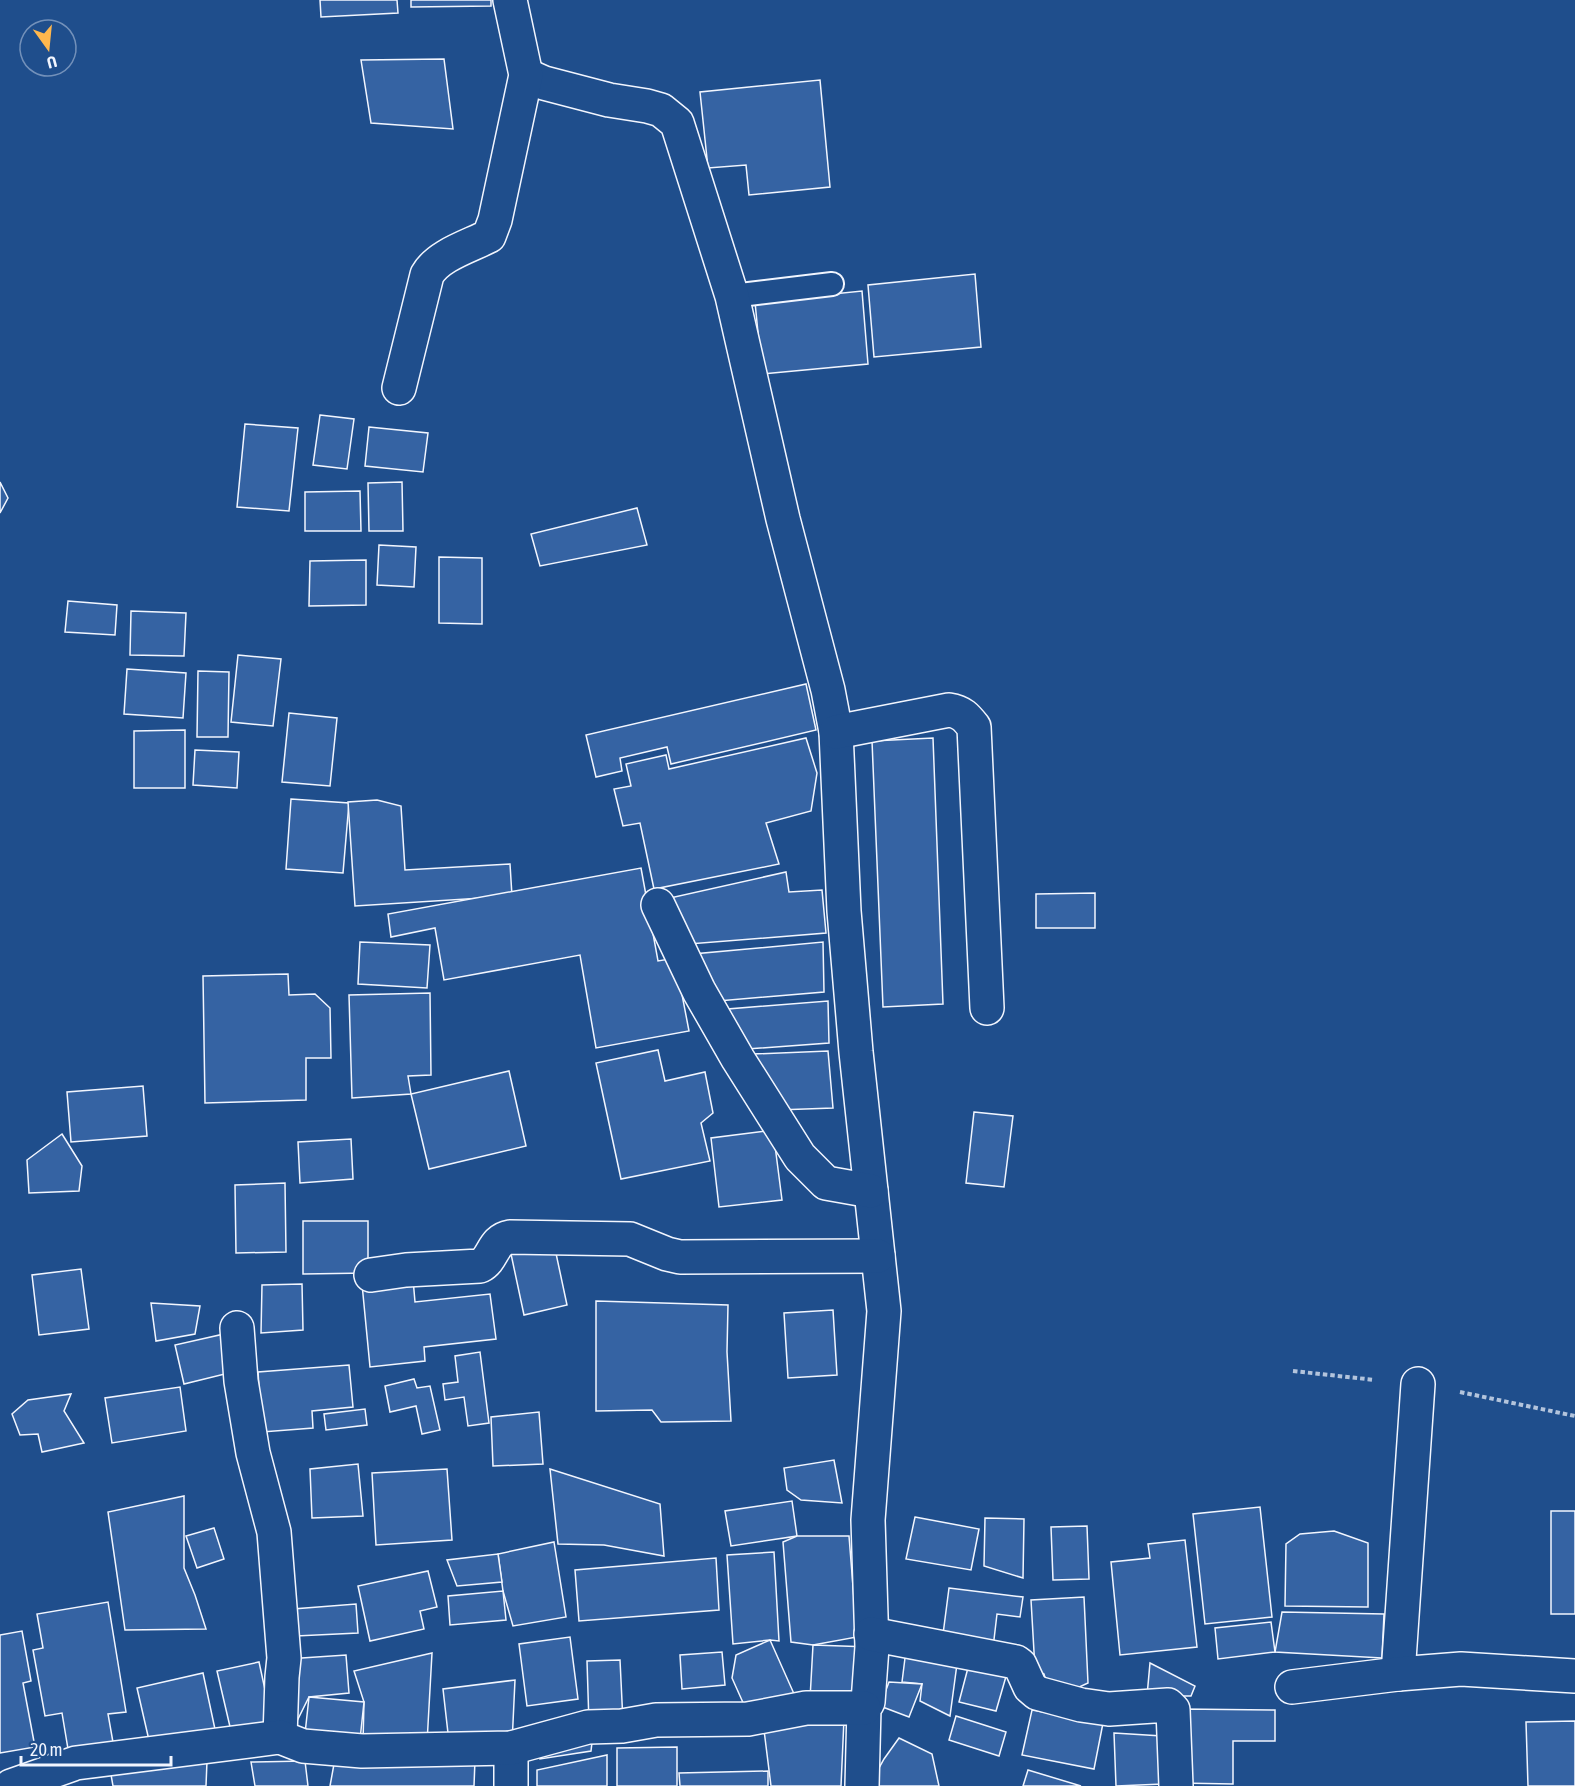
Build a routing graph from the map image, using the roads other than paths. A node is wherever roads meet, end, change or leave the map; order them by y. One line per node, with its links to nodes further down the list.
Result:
1 (510, 0): 2 (street)
2 (526, 75): 4 (street); 5 (street)
3 (832, 284): 4 (lane)
4 (732, 296): 6 (street)
5 (399, 388)
6 (836, 732): 8 (street); 9 (street)
7 (658, 905): 9 (street)
8 (987, 1008)
9 (871, 1191): 10 (street)
10 (878, 1256): 11 (street); 14 (street)
11 (370, 1275)
12 (237, 1328): 19 (street)
13 (1418, 1384): 15 (street)
14 (871, 1634): 18 (street); 24 (street)
15 (1398, 1674): 16 (street); 17 (street)
16 (1575, 1676)
17 (1292, 1687)
18 (864, 1708): 20 (street); 23 (street)
19 (280, 1737): 20 (street); 21 (street)
20 (511, 1748): 22 (street)
21 (11, 1786)
22 (511, 1786)
23 (862, 1786)
24 (1176, 1786)

